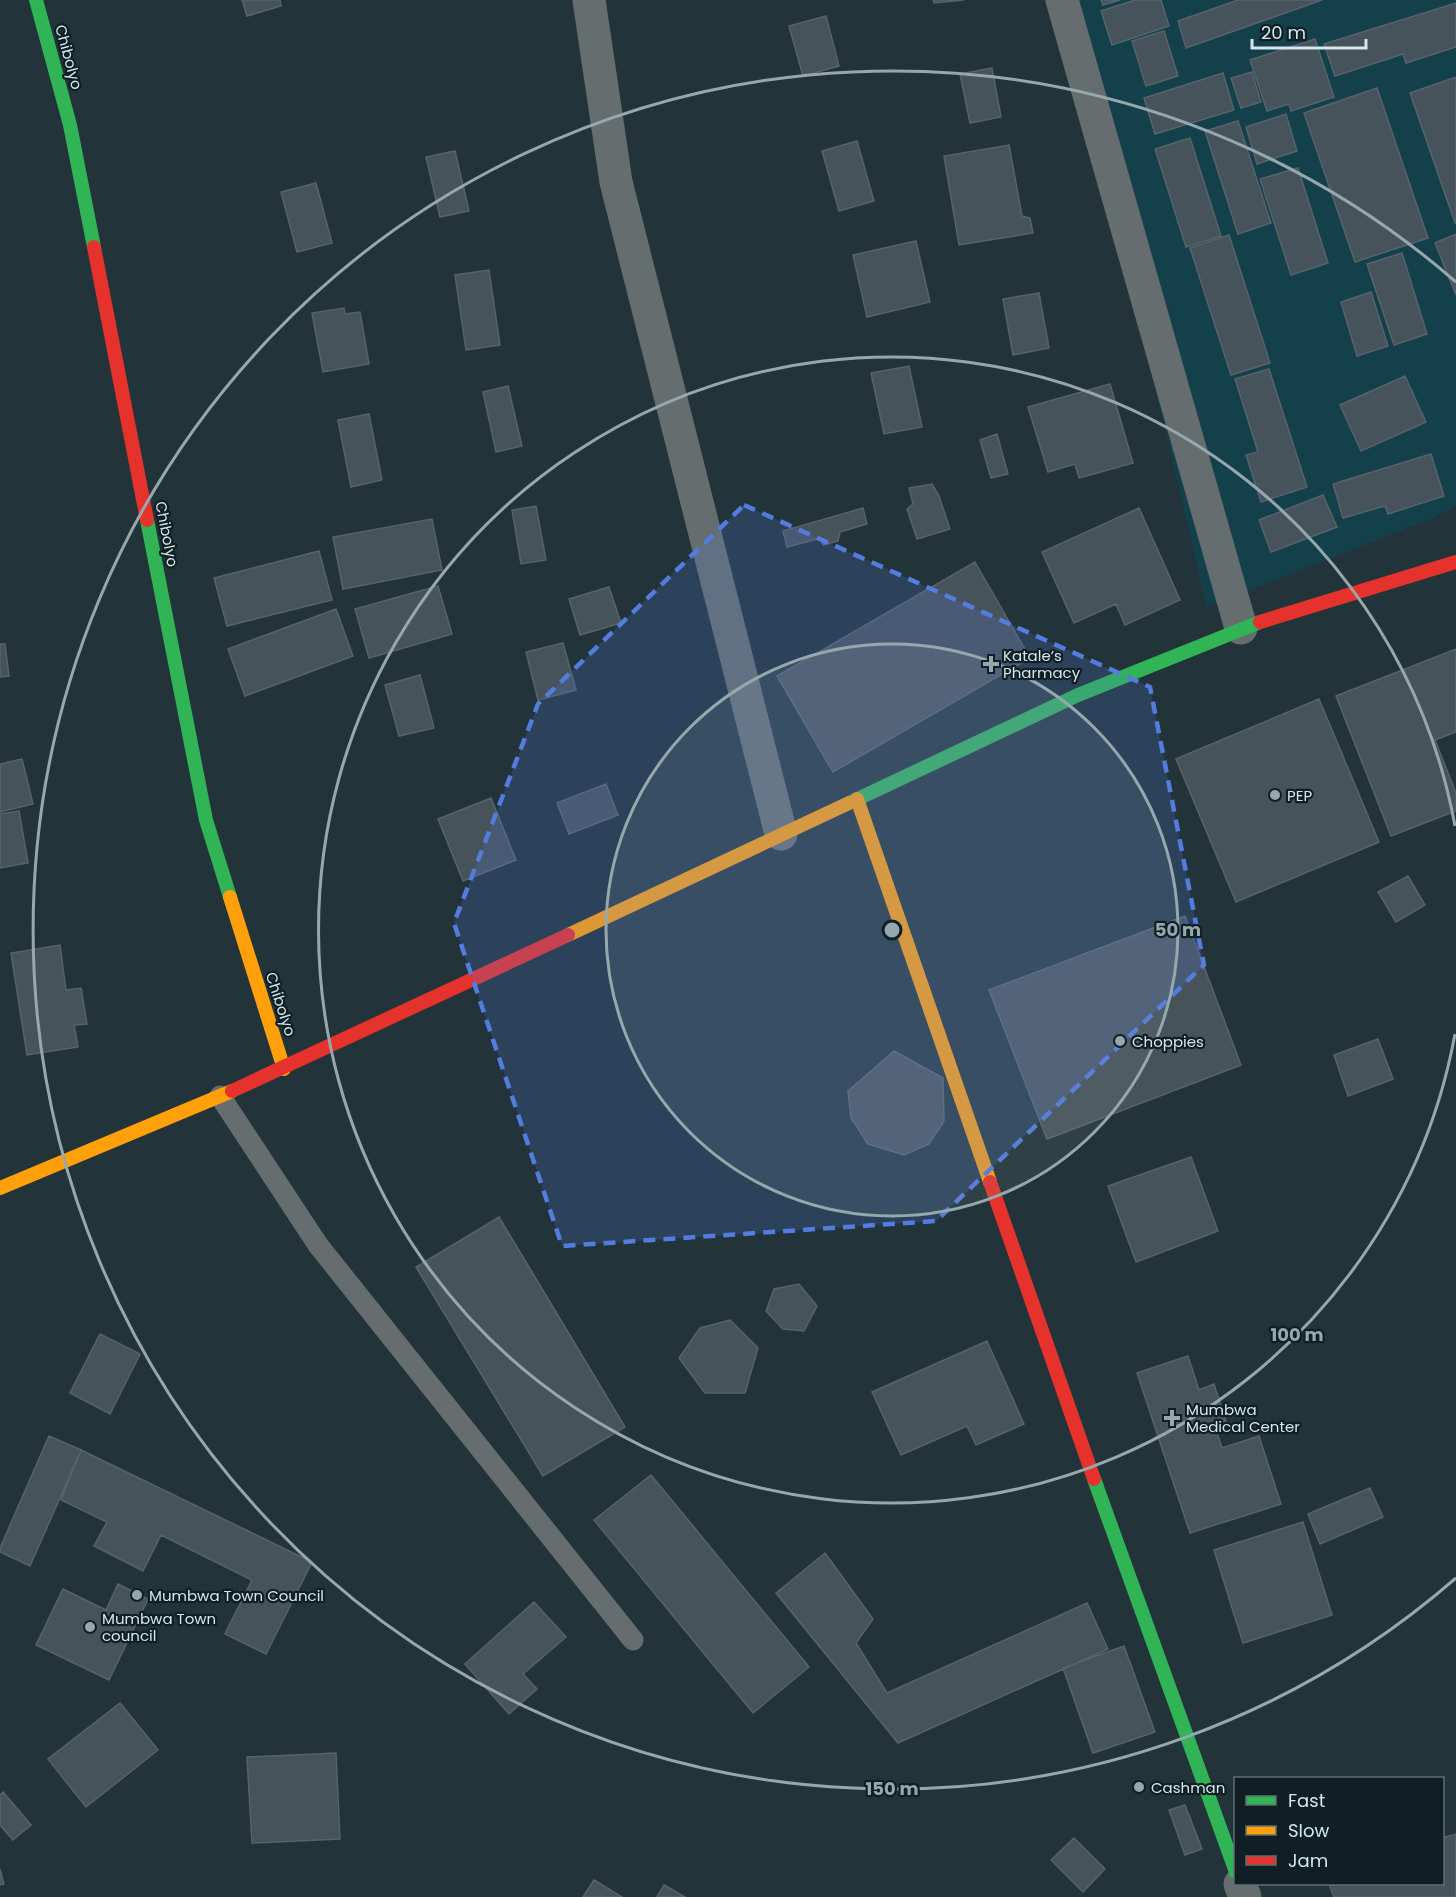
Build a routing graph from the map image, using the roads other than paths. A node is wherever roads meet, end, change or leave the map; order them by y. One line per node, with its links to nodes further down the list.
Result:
1 (36, 0): 8 (street, Chibolyo)
2 (589, 0): 7 (street)
3 (1062, 0): 5 (street)
4 (1456, 562): 5 (street)
5 (1240, 628): 6 (street)
6 (857, 799): 7 (street); 12 (street)
7 (781, 834): 8 (street)
8 (284, 1069): 9 (street)
9 (220, 1096): 10 (street); 11 (lane)
10 (0, 1188)
11 (633, 1640)
12 (1234, 1867)

